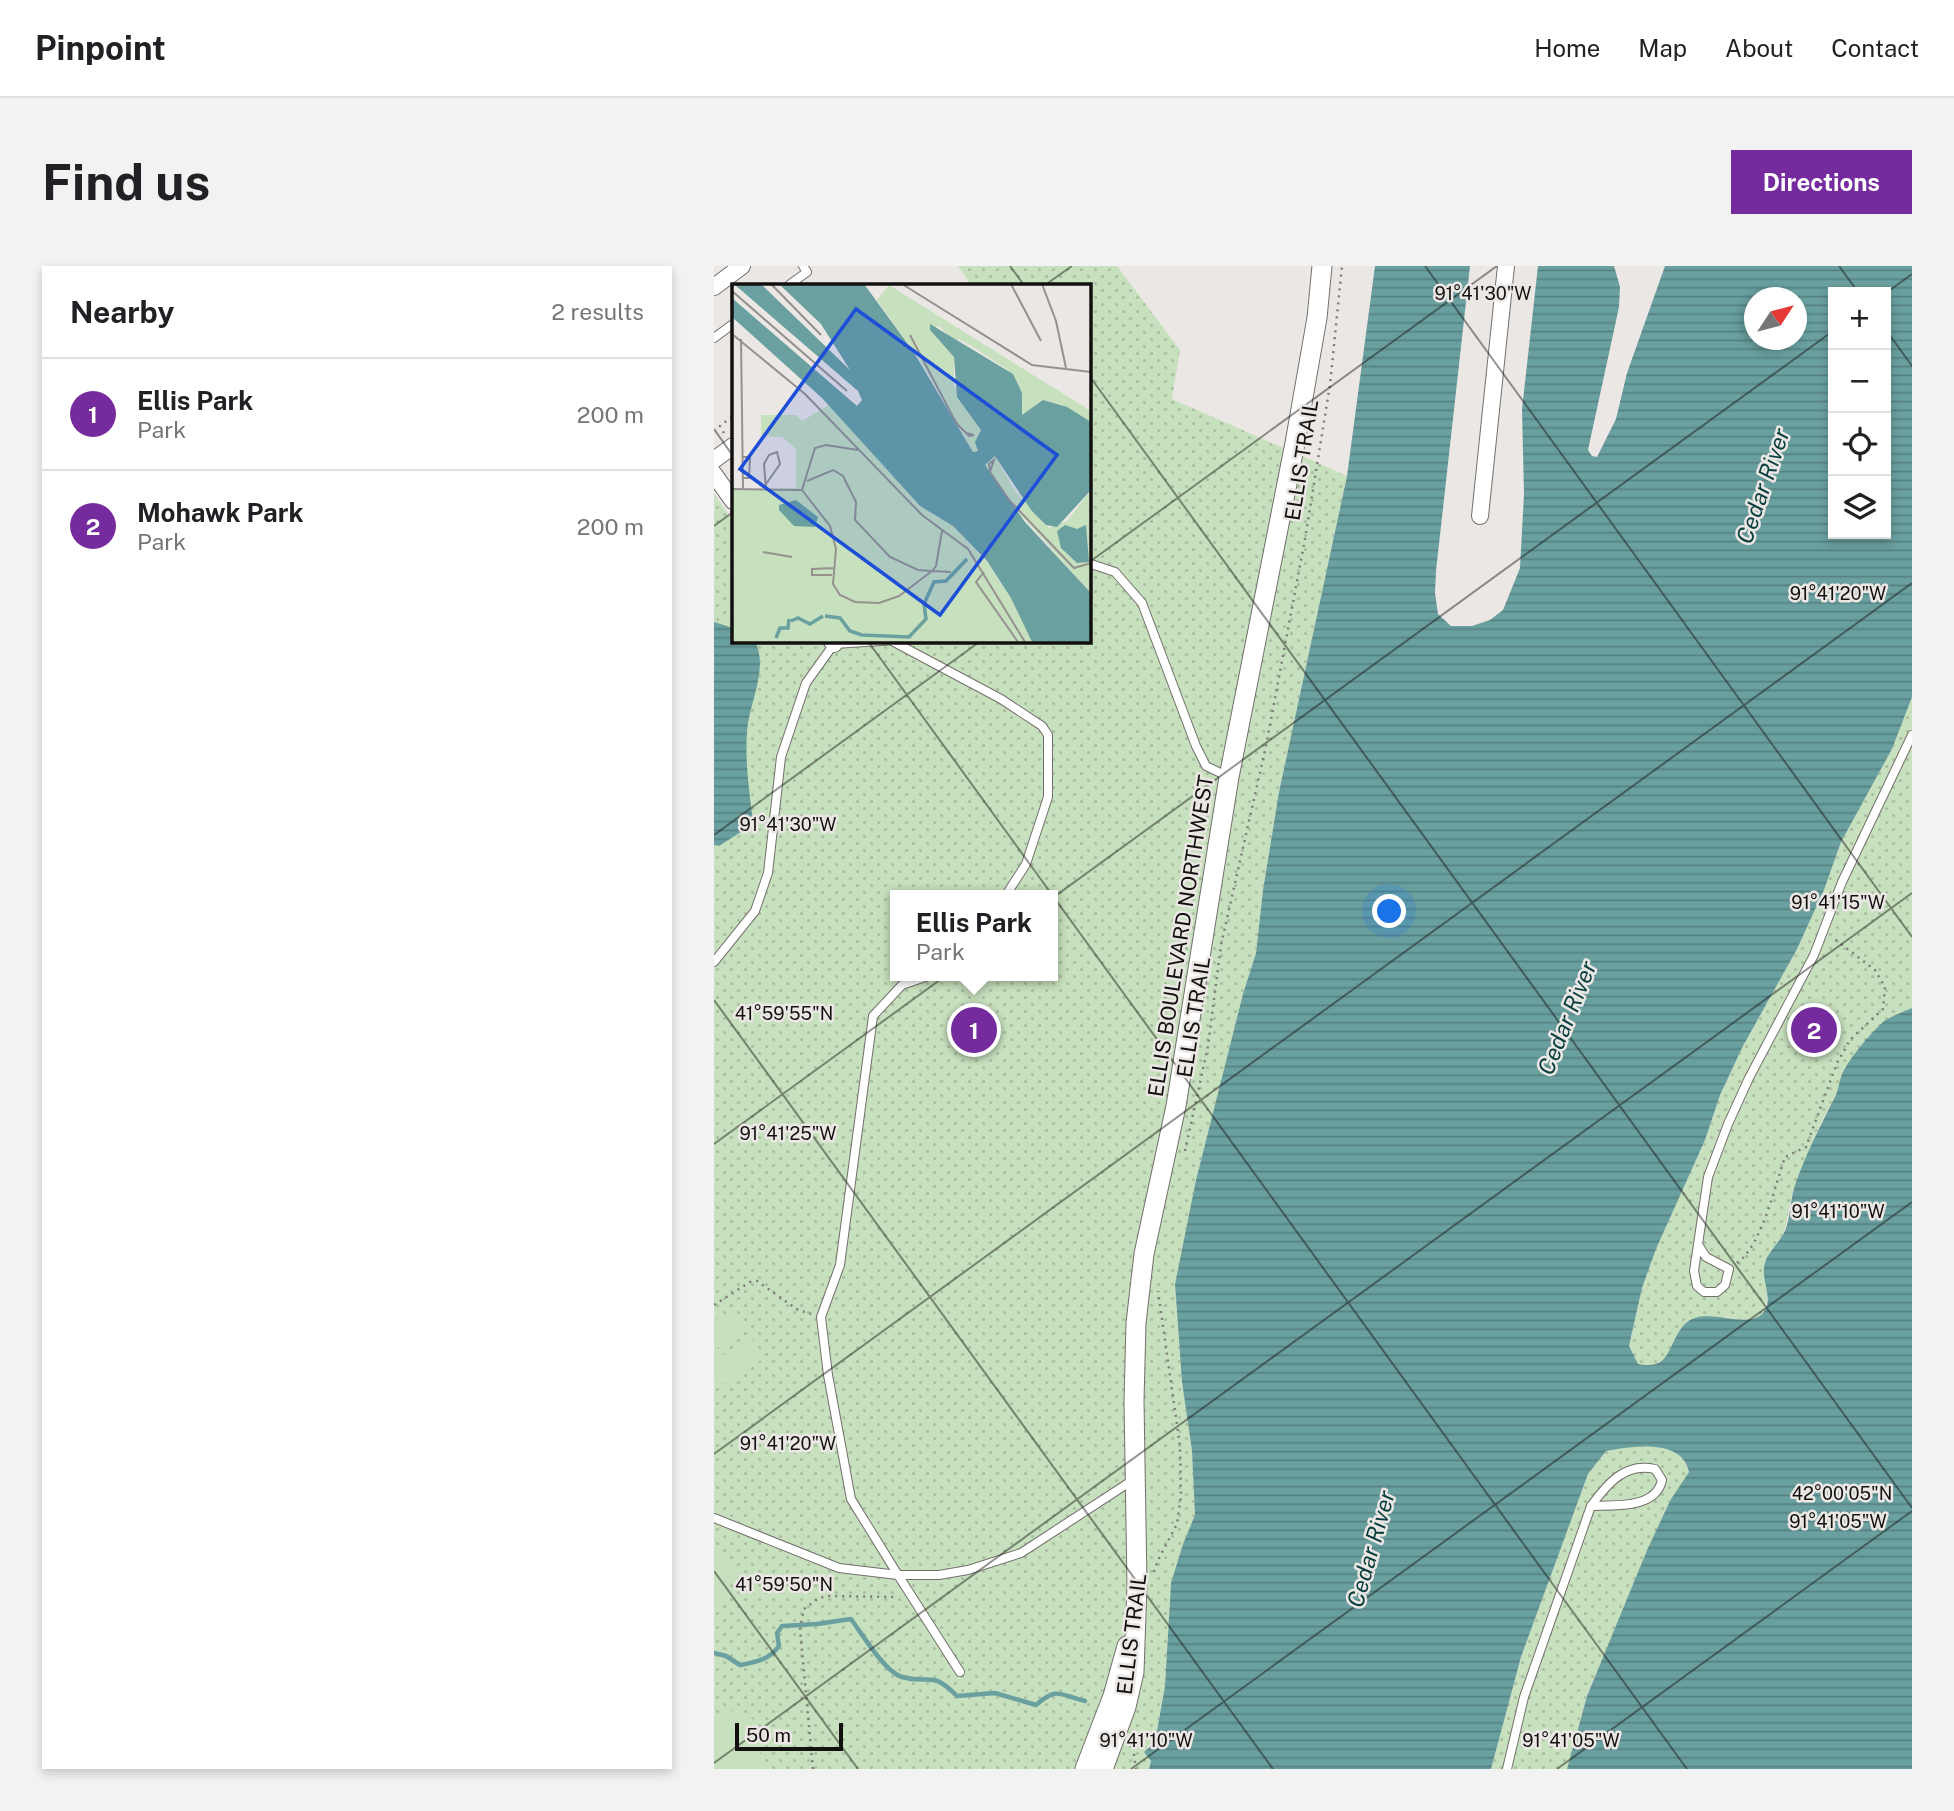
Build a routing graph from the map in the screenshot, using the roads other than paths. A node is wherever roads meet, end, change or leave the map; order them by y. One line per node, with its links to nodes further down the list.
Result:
1 (742, 266): 6 (street)
2 (803, 266): 5 (lane)
3 (1322, 266): 18 (street, ELLIS BOULEVARD NORTHWEST)
4 (1506, 266): 13 (street)
5 (790, 284)
6 (714, 287)
7 (732, 325): 8 (lane)
8 (714, 338)
9 (732, 447): 10 (street)
10 (714, 460)
11 (714, 474): 12 (street)
12 (732, 500)
13 (1480, 516)
14 (1090, 564): 18 (lane)
15 (832, 642): 20 (lane)
16 (898, 642): 19 (lane)
17 (1912, 734): 22 (lane)
18 (1229, 777): 23 (street, ELLIS BOULEVARD NORTHWEST)
19 (1009, 890)
20 (714, 962)
21 (914, 981): 26 (lane)
22 (1699, 1246): 22 (lane)
23 (1135, 1478): 26 (lane); 27 (street, ELLIS BOULEVARD NORTHWEST)
24 (1591, 1506): 24 (lane); 31 (lane)
25 (714, 1518): 26 (lane)
26 (898, 1575): 28 (lane)
27 (1136, 1618): 29 (street, ELLIS BOULEVARD NORTHWEST); 30 (street, ELLIS BOULEVARD NORTHWEST)
28 (960, 1672)
29 (1085, 1769)
30 (1102, 1769)
31 (1507, 1769)

